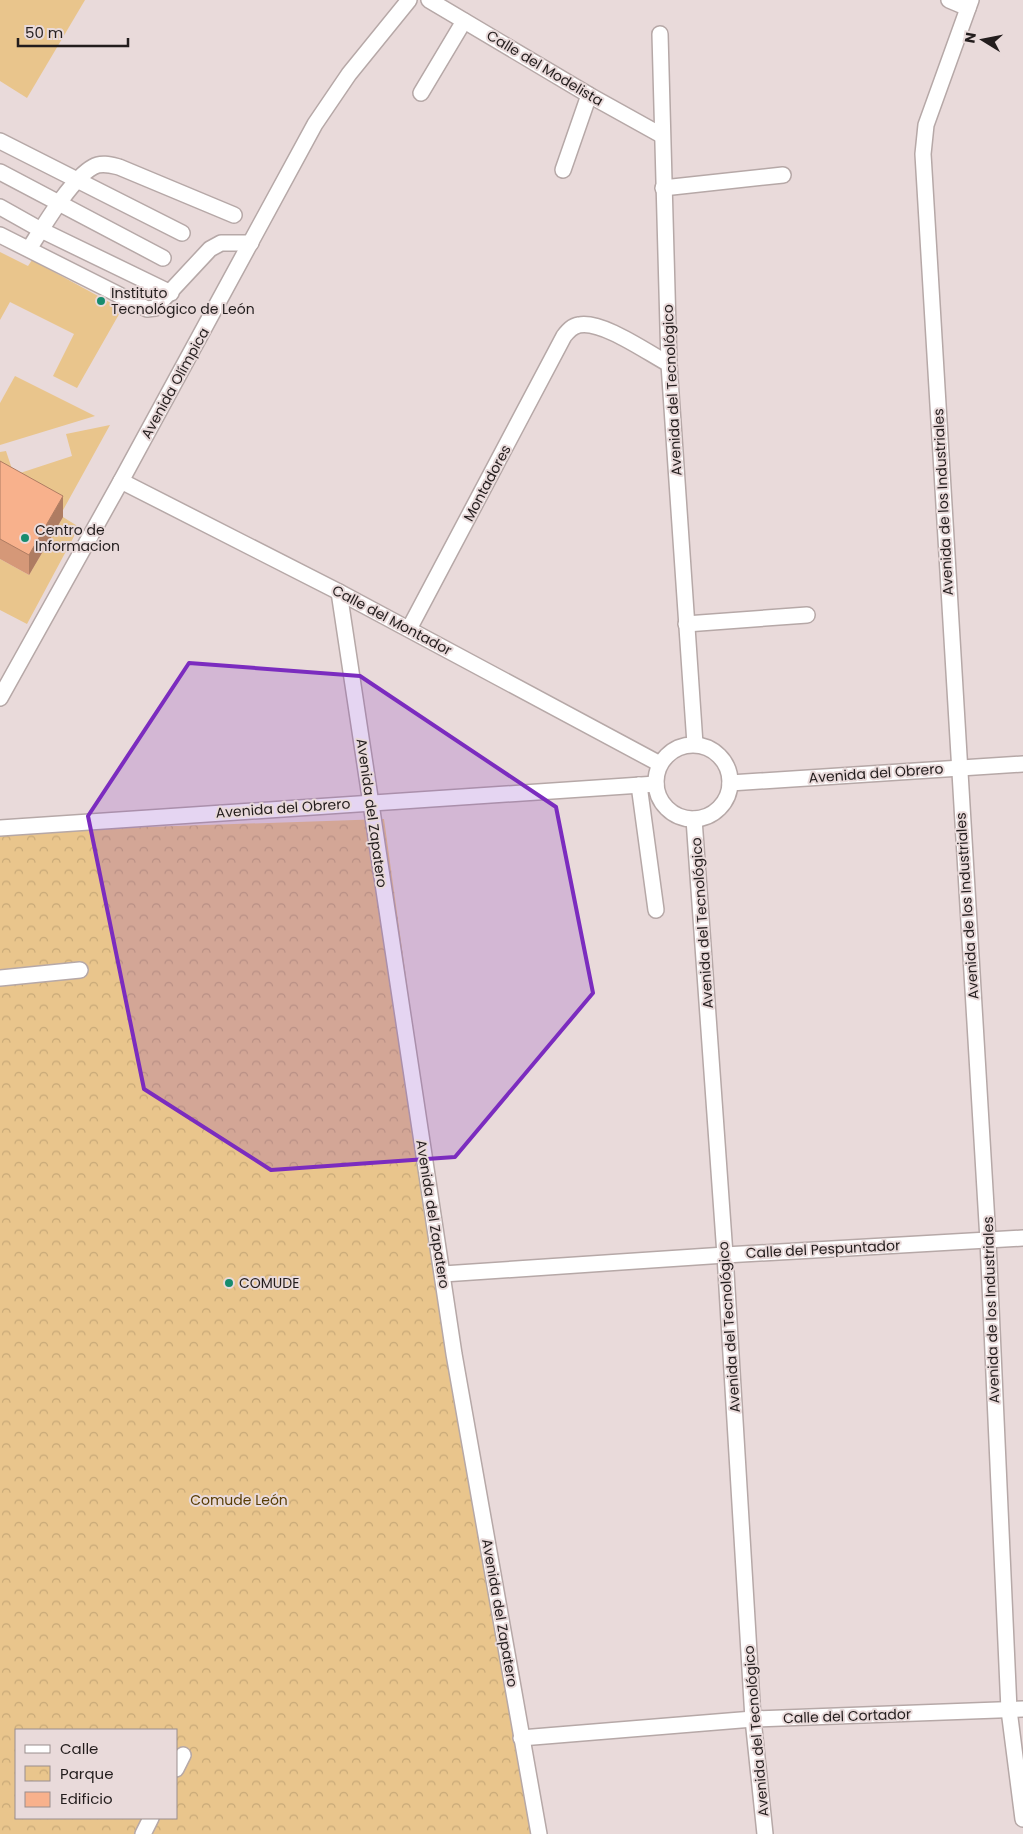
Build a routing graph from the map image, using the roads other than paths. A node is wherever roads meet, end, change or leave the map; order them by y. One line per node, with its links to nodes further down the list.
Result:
1 (410, 0): 22 (street, Avenida Olímpica)
2 (429, 0): 5 (street, Calle del Modelista)
3 (949, 0): 4 (street)
4 (969, 4): 36 (street, Avenida de los Industriales)
5 (464, 21): 7 (street); 8 (street, Calle del Modelista)
6 (660, 34): 9 (street, Avenida del Tecnológico)
7 (421, 92)
8 (589, 95): 9 (street, Calle del Modelista); 11 (street)
9 (661, 135): 15 (street, Avenida del Tecnológico)
10 (0, 141): 14 (street)
11 (563, 170)
12 (0, 172): 16 (street)
13 (783, 175): 15 (street)
14 (78, 180): 16 (street); 18 (street); 20 (street)
15 (663, 188): 26 (street, Avenida del Tecnológico)
16 (59, 204): 19 (street); 24 (street)
17 (0, 207): 19 (street)
18 (234, 215)
19 (41, 230): 23 (street); 25 (street)
20 (182, 233)
21 (0, 235): 23 (street)
22 (251, 244): 25 (street); 27 (street, Avenida Olímpica)
23 (29, 249): 25 (street)
24 (164, 258)
25 (170, 293)
26 (668, 364): 30 (street, Avenida del Tecnológico); 31 (street, Montadores)
27 (121, 481): 28 (street, Calle del Montador); 32 (street, Avenida Olímpica)
28 (339, 592): 31 (street, Calle del Montador); 40 (street, Avenida del Zapatero)
29 (807, 615): 30 (street)
30 (686, 624): 33 (street, Avenida del Tecnológico)
31 (409, 629): 34 (street, Calle del Montador)
32 (0, 698)
33 (695, 744): 34 (street); 37 (street)
34 (660, 764): 38 (street)
35 (1023, 764): 36 (street, Avenida del Obrero)
36 (959, 767): 37 (street, Avenida del Obrero); 47 (street, Avenida de los Industriales)
37 (730, 783): 41 (street)
38 (656, 784): 39 (street, Avenida del Obrero); 41 (street)
39 (639, 785): 40 (street, Avenida del Obrero); 43 (street)
40 (371, 803): 42 (street, Avenida del Obrero); 49 (street, Avenida del Zapatero)
41 (694, 819): 48 (street, Avenida del Tecnológico)
42 (0, 828)
43 (656, 910)
44 (80, 970): 45 (street)
45 (0, 978)
46 (1023, 1238): 47 (street, Calle del Pespuntador)
47 (988, 1240): 48 (street, Calle del Pespuntador); 50 (street, Avenida de los Industriales)
48 (724, 1254): 49 (street, Calle del Pespuntador); 51 (street, Avenida del Tecnológico)
49 (443, 1274): 52 (street, Avenida del Zapatero)
50 (1016, 1710): 51 (street, Calle del Cortador); 54 (street, Avenida de los Industriales)
51 (753, 1719): 52 (street, Calle del Cortador); 60 (street, Avenida del Tecnológico)
52 (521, 1738): 59 (street, Avenida del Zapatero)
53 (183, 1755): 55 (street)
54 (1019, 1758): 57 (street, Avenida de los Industriales)
55 (178, 1765)
56 (150, 1819): 58 (street)
57 (1023, 1819)
58 (143, 1834)
59 (539, 1834)
60 (765, 1834)

